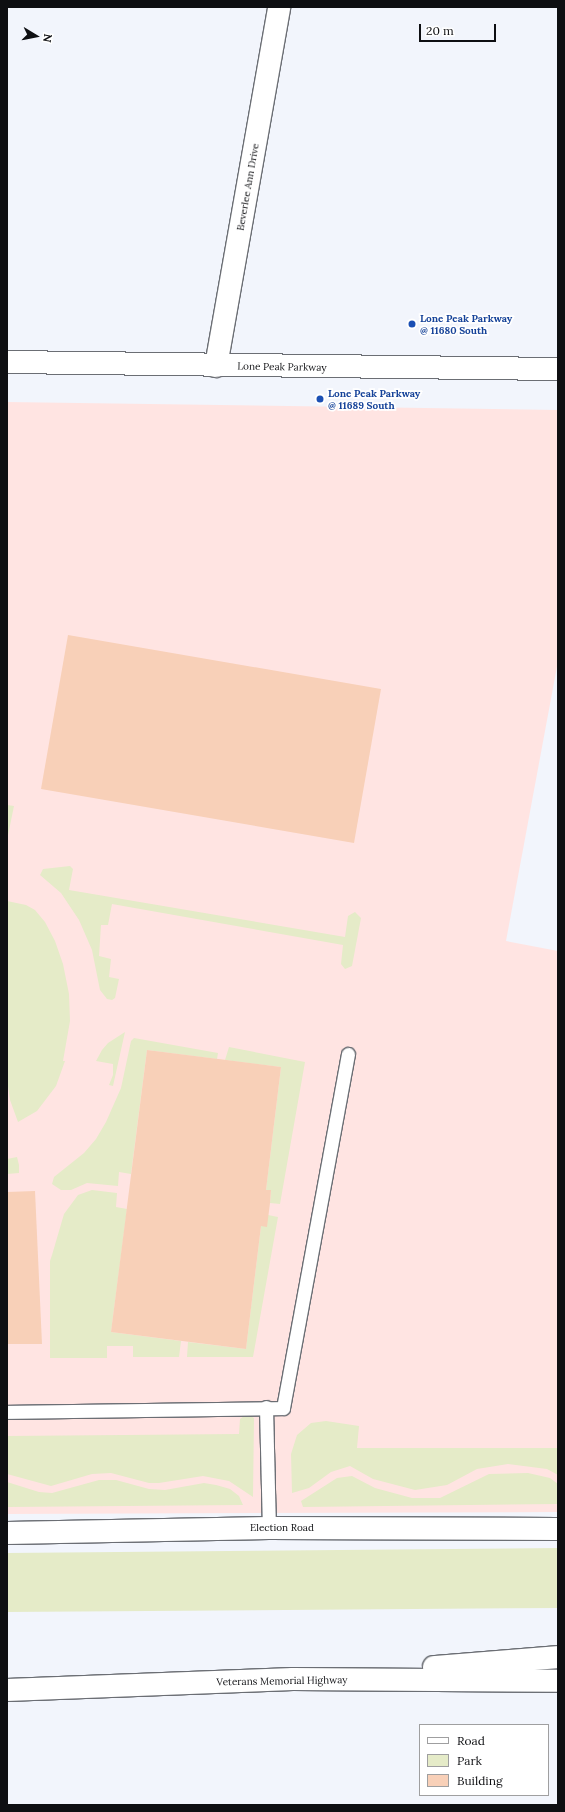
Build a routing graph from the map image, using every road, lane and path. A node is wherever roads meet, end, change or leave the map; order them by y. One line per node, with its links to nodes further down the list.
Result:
1 (280, 7): 3 (main road, Beverlee Ann Drive)
2 (7, 362): 3 (main road, Lone Peak Parkway)
3 (216, 366): 4 (main road, Lone Peak Parkway)
4 (558, 369)
5 (348, 1054): 6 (lane)
6 (266, 1407): 7 (lane); 8 (lane)
7 (7, 1412)
8 (269, 1528): 9 (main road, Election Road); 10 (main road, Election Road)
9 (558, 1529)
10 (7, 1533)
11 (558, 1657): 12 (main road)
12 (293, 1679): 13 (main road, Veterans Memorial Highway); 14 (main road, Veterans Memorial Highway)
13 (558, 1681)
14 (7, 1690)

